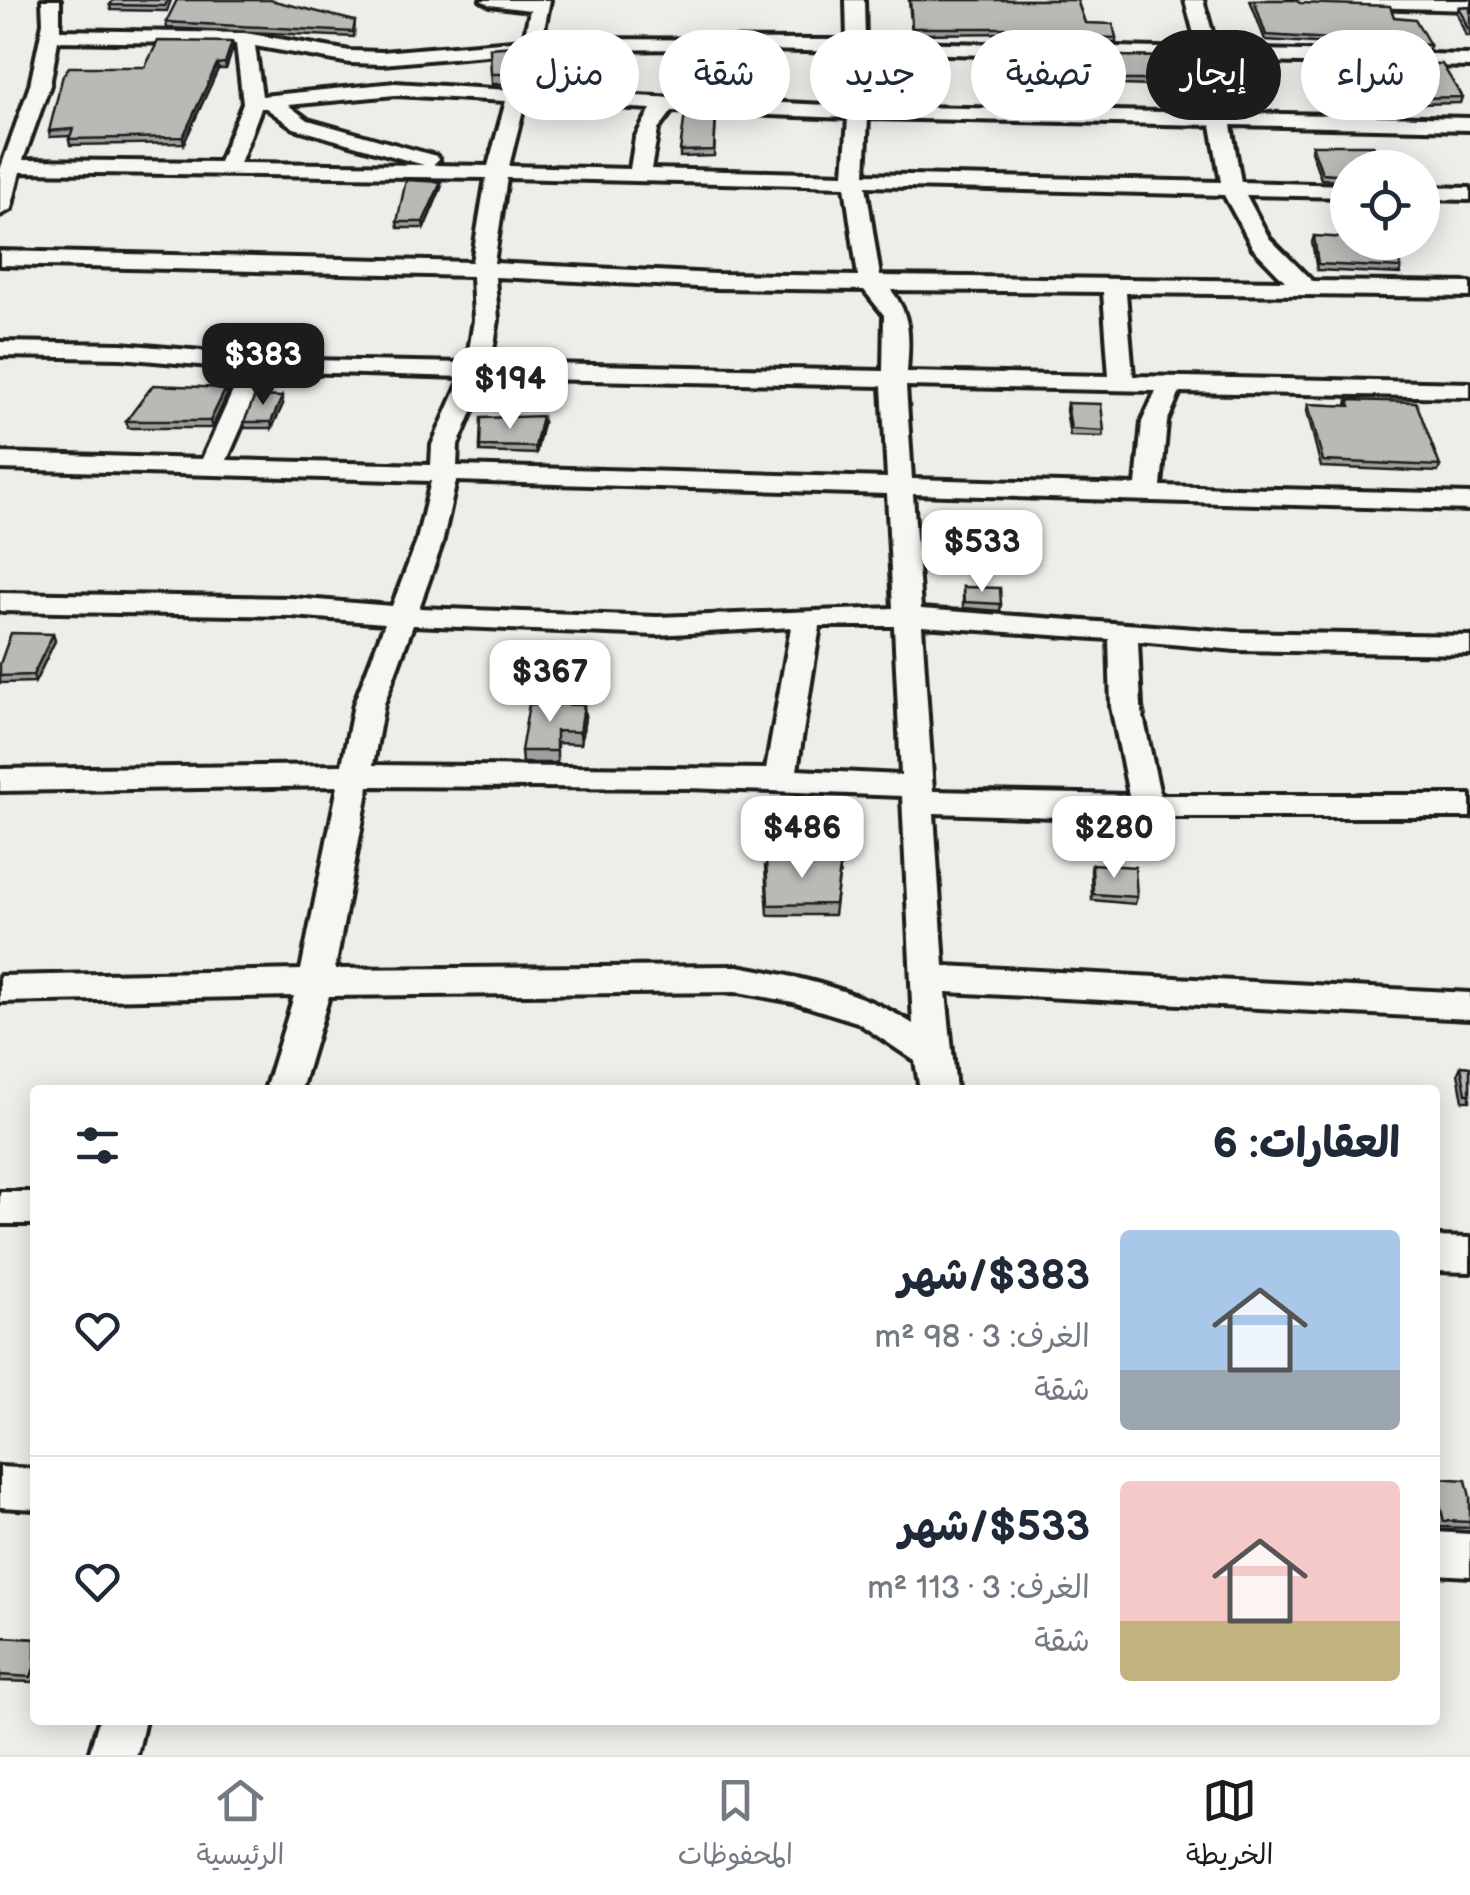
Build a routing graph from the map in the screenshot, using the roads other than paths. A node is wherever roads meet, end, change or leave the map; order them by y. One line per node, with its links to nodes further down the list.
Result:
1 (51, 0): 11 (street)
2 (490, 0): 6 (street)
3 (855, 0): 9 (street)
4 (1194, 0): 10 (street)
5 (1300, 0): 7 (street)
6 (540, 3): 8 (street)
7 (1470, 5)
8 (535, 30)
9 (856, 30)
10 (1202, 30)
11 (49, 35): 12 (street); 30 (street)
12 (245, 39): 15 (street); 21 (street)
13 (639, 45): 14 (street)
14 (810, 46)
15 (500, 48)
16 (951, 48): 17 (street)
17 (1146, 53)
18 (1281, 53): 19 (street)
19 (1470, 61)
20 (500, 95): 21 (street)
21 (262, 102): 31 (street); 32 (street)
22 (951, 111): 24 (street)
23 (659, 112): 34 (street)
24 (1146, 116)
25 (511, 120): 33 (street)
26 (856, 120): 35 (street)
27 (1218, 120): 36 (street)
28 (1281, 120): 29 (street)
29 (1470, 124)
30 (13, 166): 31 (street); 40 (street)
31 (227, 169): 32 (street)
32 (459, 171): 33 (street)
33 (497, 172): 34 (street); 42 (street)
34 (640, 177): 35 (street)
35 (854, 179): 36 (street); 43 (street)
36 (1234, 189): 37 (street); 46 (street)
37 (1330, 191)
38 (1440, 193): 39 (street)
39 (1470, 194)
40 (0, 209)
41 (0, 258): 42 (street)
42 (482, 270): 43 (street); 51 (street)
43 (870, 282): 44 (street); 48 (street)
44 (980, 284): 45 (street); 48 (street)
45 (1114, 284): 46 (street); 53 (street)
46 (1304, 286): 47 (street)
47 (1470, 290)
48 (897, 315): 52 (street)
49 (0, 349): 50 (street)
50 (256, 364): 51 (street); 57 (street)
51 (478, 370): 52 (street); 58 (street)
52 (894, 381): 53 (street); 59 (street)
53 (1122, 383): 54 (street)
54 (1173, 384): 55 (street); 60 (street)
55 (1470, 390)
56 (0, 460): 57 (street)
57 (211, 468): 58 (street)
58 (442, 475): 59 (street); 63 (street)
59 (900, 486): 60 (street); 64 (street)
60 (1148, 493): 61 (street)
61 (1470, 502)
62 (0, 602): 63 (street)
63 (400, 616): 65 (street); 68 (street)
64 (910, 617): 65 (street); 66 (street); 71 (street)
65 (807, 618): 69 (street)
66 (1123, 630): 67 (street); 72 (street)
67 (1470, 646)
68 (356, 775): 69 (street); 70 (street); 75 (street)
69 (780, 779): 71 (street)
70 (0, 780)
71 (918, 793): 72 (street); 74 (street)
72 (1146, 804): 73 (street)
73 (1470, 806)
74 (928, 978): 77 (street); 78 (street)
75 (315, 985): 76 (street); 78 (street); 79 (street)
76 (0, 989)
77 (1470, 1006)
78 (932, 1054): 80 (street)
79 (285, 1085)
80 (937, 1085)
81 (0, 1208): 82 (street)
82 (30, 1208)
83 (1440, 1254): 84 (street)
84 (1470, 1256)
85 (0, 1487): 86 (street)
86 (30, 1489)
87 (1440, 1553): 88 (street)
88 (1470, 1555)
89 (121, 1725): 90 (street)
90 (113, 1755)

